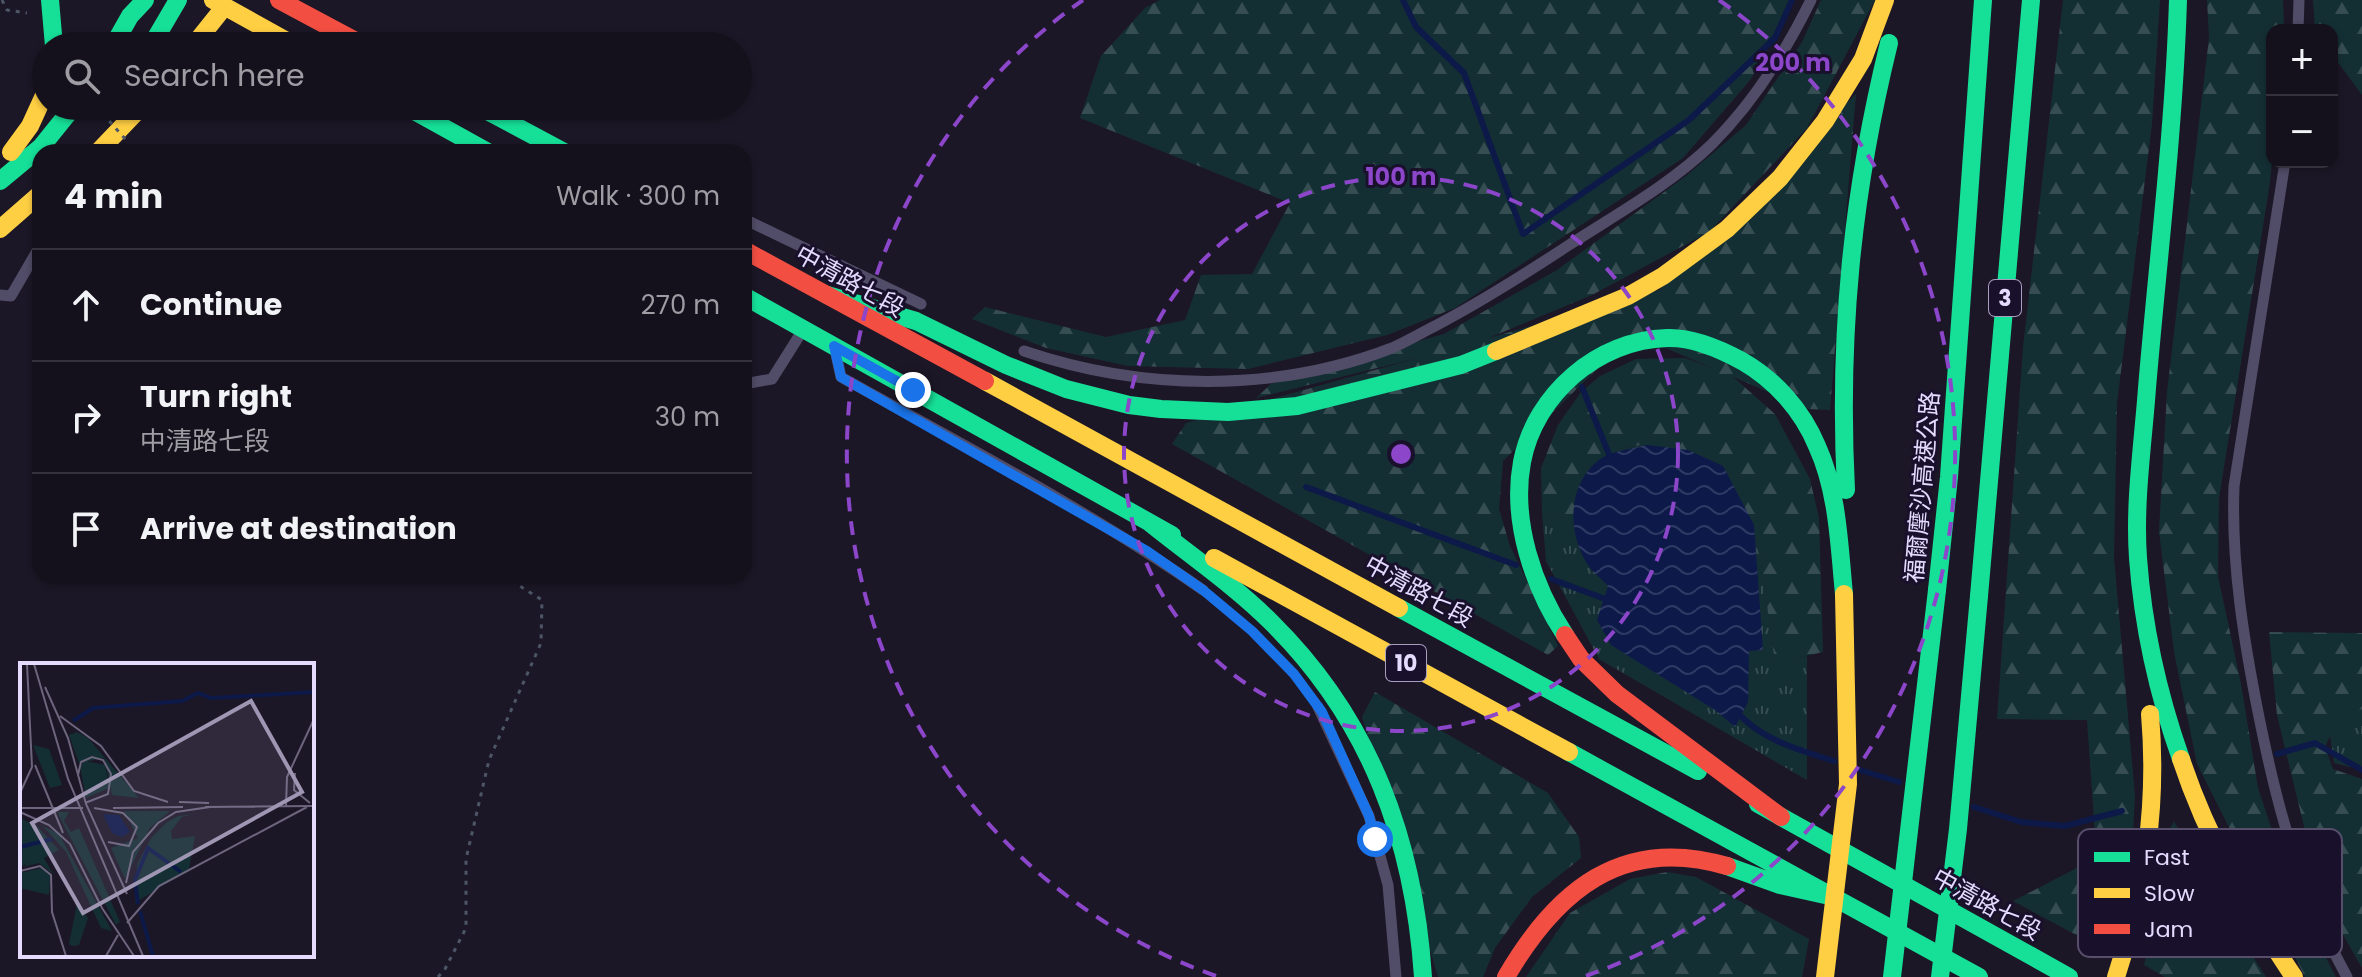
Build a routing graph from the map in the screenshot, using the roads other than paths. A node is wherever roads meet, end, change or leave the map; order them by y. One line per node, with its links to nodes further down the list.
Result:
1 (50, 0): 14 (main road)
2 (145, 0): 15 (main road)
3 (178, 0): 16 (main road)
4 (279, 0): 19 (main road)
5 (1811, 0): 46 (lane)
6 (1885, 0): 41 (main road)
7 (1900, 0): 49 (main road)
8 (1983, 0): 65 (main road, 福爾摩沙高速公路 / 3, bridge)
9 (2031, 0): 66 (main road, 3, bridge)
10 (2178, 0): 51 (main road)
11 (2299, 0): 13 (lane)
12 (219, 3): 17 (main road); 18 (main road)
13 (2298, 24)
14 (53, 32)
15 (121, 32)
16 (159, 32)
17 (201, 32)
18 (271, 32)
19 (339, 32)
20 (33, 120): 32 (main road)
21 (63, 120): 26 (main road)
22 (97, 120): 27 (main road)
23 (129, 120): 28 (main road)
24 (430, 120): 29 (main road)
25 (504, 120): 30 (main road)
26 (43, 144)
27 (84, 144)
28 (106, 144)
29 (474, 144)
30 (549, 144)
31 (32, 154): 34 (main road)
32 (0, 164)
33 (2284, 168): 56 (lane)
34 (0, 181)
35 (32, 201): 37 (main road)
36 (752, 223): 43 (lane)
37 (0, 229)
38 (752, 254): 41 (main road, 中清路七段 / 10)
39 (32, 260): 40 (lane)
40 (0, 295)
41 (827, 295): 53 (main road, 中清路七段 / 10)
42 (752, 300): 44 (main road, 10)
43 (928, 307)
44 (803, 329): 45 (main road, 10); 47 (lane)
45 (834, 346): 48 (main road, 10); 50 (lane)
46 (1013, 348)
47 (752, 383)
48 (1150, 523): 57 (main road, 10); 62 (main road)
49 (1844, 594): 53 (main road); 64 (main road, bridge)
50 (1212, 597)
51 (2146, 629): 54 (main road); 55 (main road)
52 (1313, 699): 61 (lane)
53 (1781, 817): 68 (main road, 中清路七段 / 10)
54 (2152, 829)
55 (2211, 829)
56 (2285, 829)
57 (1834, 897): 63 (main road); 67 (main road, 10)
58 (2122, 957): 69 (main road)
59 (2282, 957): 70 (main road)
60 (2337, 957): 71 (lane)
61 (1396, 977)
62 (1423, 977)
63 (1506, 977)
64 (1825, 977)
65 (1892, 977)
66 (1940, 977)
67 (1979, 977)
68 (2069, 977)
69 (2116, 977)
70 (2294, 977)
71 (2347, 977)

